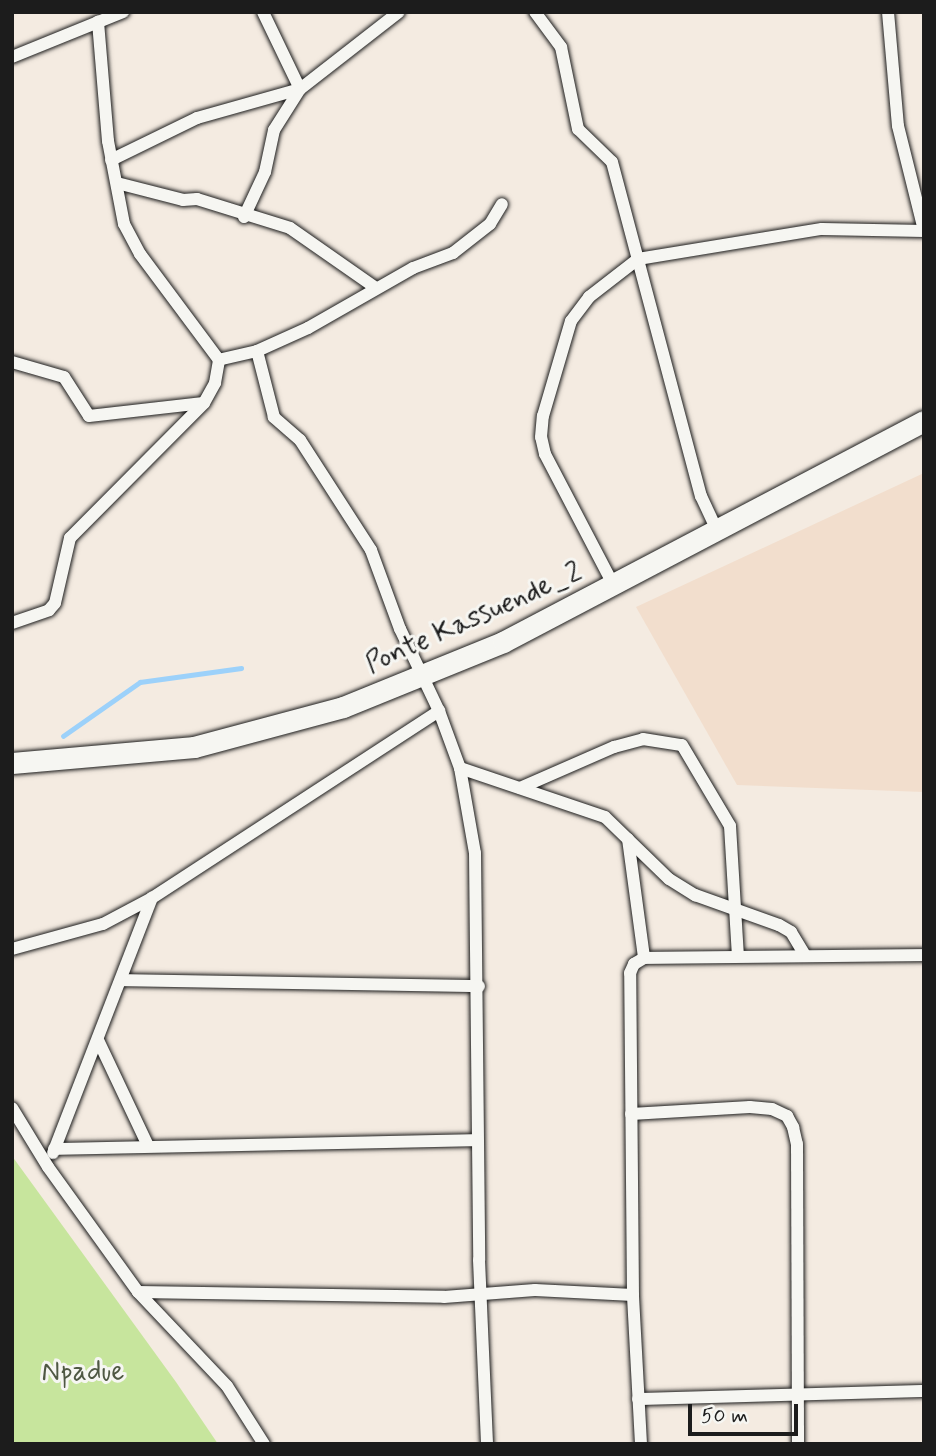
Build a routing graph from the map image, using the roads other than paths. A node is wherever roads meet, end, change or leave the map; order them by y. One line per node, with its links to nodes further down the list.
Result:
1 (122, 12): 6 (street)
2 (263, 12): 8 (street)
3 (535, 12): 14 (street)
4 (888, 12): 13 (street)
5 (396, 14): 8 (street)
6 (98, 21): 7 (street); 9 (street)
7 (12, 57)
8 (300, 89): 9 (street); 12 (street)
9 (111, 160): 10 (street)
10 (117, 183): 12 (street); 17 (street)
11 (502, 204): 15 (street)
12 (244, 217): 15 (street)
13 (924, 230): 14 (street)
14 (638, 259): 21 (street); 22 (street)
15 (376, 288): 16 (street)
16 (257, 351): 17 (street); 24 (street)
17 (219, 360): 19 (street)
18 (12, 362): 19 (street)
19 (204, 403): 23 (street)
20 (924, 421): 21 (highway, Ponte Kassuende_2)
21 (717, 531): 22 (highway, Ponte Kassuende_2)
22 (614, 586): 24 (highway, Ponte Kassuende_2)
23 (12, 623)
24 (425, 676): 25 (street); 26 (highway, Ponte Kassuende_2)
25 (439, 711): 27 (street); 30 (street)
26 (12, 763)
27 (460, 768): 28 (street); 38 (street)
28 (520, 788): 29 (street); 31 (street)
29 (628, 839): 31 (street); 36 (street)
30 (152, 898): 32 (street); 37 (street)
31 (734, 909): 33 (street); 35 (street)
32 (12, 949)
33 (805, 955): 34 (street); 35 (street)
34 (924, 955)
35 (737, 956): 36 (street)
36 (644, 958): 41 (street)
37 (121, 980): 38 (street); 39 (street)
38 (479, 986): 42 (street)
39 (98, 1040): 43 (street); 44 (street)
40 (12, 1108): 45 (street)
41 (631, 1114): 48 (street); 50 (street)
42 (477, 1140): 43 (street); 47 (street)
43 (148, 1146): 44 (street)
44 (54, 1149): 45 (street)
45 (48, 1167): 46 (street)
46 (138, 1292): 47 (street); 52 (street)
47 (480, 1295): 48 (street); 53 (street)
48 (633, 1295): 51 (street)
49 (924, 1391): 50 (street)
50 (796, 1395): 51 (street); 55 (street)
51 (638, 1399): 54 (street)
52 (264, 1444)
53 (487, 1444)
54 (641, 1444)
55 (798, 1444)

